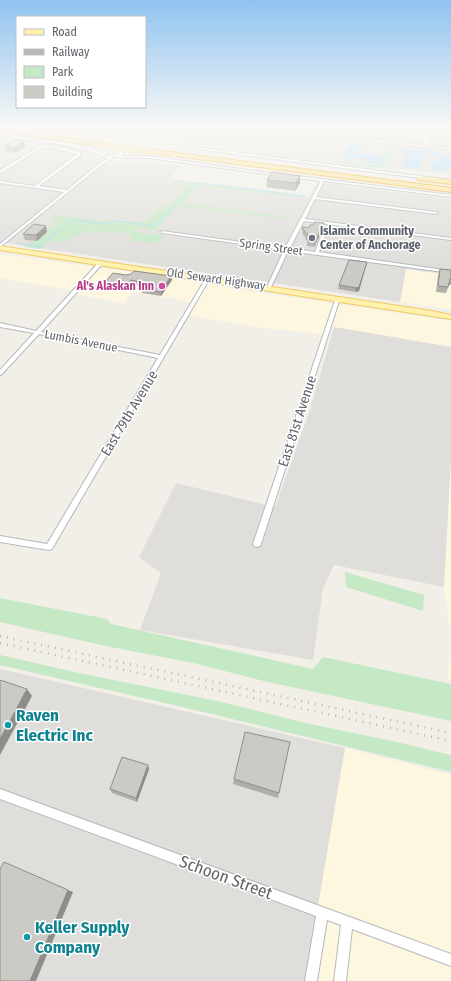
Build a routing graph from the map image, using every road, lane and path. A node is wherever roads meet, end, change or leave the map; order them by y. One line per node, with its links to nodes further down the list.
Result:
1 (55, 173): 13 (street)
2 (85, 173): 14 (street)
3 (91, 173): 14 (street)
4 (268, 173): 9 (street)
5 (312, 173): 15 (highway); 17 (highway)
6 (349, 173): 12 (highway)
7 (374, 173): 10 (highway)
8 (387, 173): 10 (street)
9 (323, 180): 17 (street); 18 (street)
10 (451, 181)
11 (0, 182): 13 (street)
12 (451, 186)
13 (35, 187): 16 (street)
14 (72, 187): 16 (street)
15 (451, 190)
16 (67, 191): 24 (street)
17 (451, 196)
18 (314, 198): 19 (street); 20 (street)
19 (436, 213)
20 (304, 220): 23 (street); 25 (street)
21 (325, 231): 26 (street)
22 (162, 232): 25 (street, Spring Street)
23 (451, 239)
24 (0, 247): 27 (main road, Old Seward Highway)
25 (287, 249): 26 (street, Spring Street); 30 (street)
26 (317, 253): 28 (street, Spring Street)
27 (102, 262): 29 (main road, Old Seward Highway); 36 (street)
28 (451, 272)
29 (208, 278): 30 (main road, Old Seward Highway); 37 (street, East 79th Avenue)
30 (269, 287): 31 (main road, Old Seward Highway)
31 (338, 298): 32 (main road, Old Seward Highway); 40 (street, East 81st Avenue)
32 (432, 313): 33 (main road, Old Seward Highway); 34 (main road, Old Seward Highway)
33 (451, 313)
34 (451, 317)
35 (0, 325): 36 (street, Lumbis Avenue)
36 (37, 332): 37 (street, Lumbis Avenue); 38 (street)
37 (162, 357): 39 (street, East 79th Avenue)
38 (0, 373)
39 (0, 539)
40 (257, 544)
41 (0, 794): 42 (street, Schoon Street)
42 (322, 912): 43 (street, Schoon Street); 45 (street)
43 (347, 922): 44 (street, Schoon Street); 46 (street)
44 (451, 960)
45 (311, 981)
46 (340, 981)

